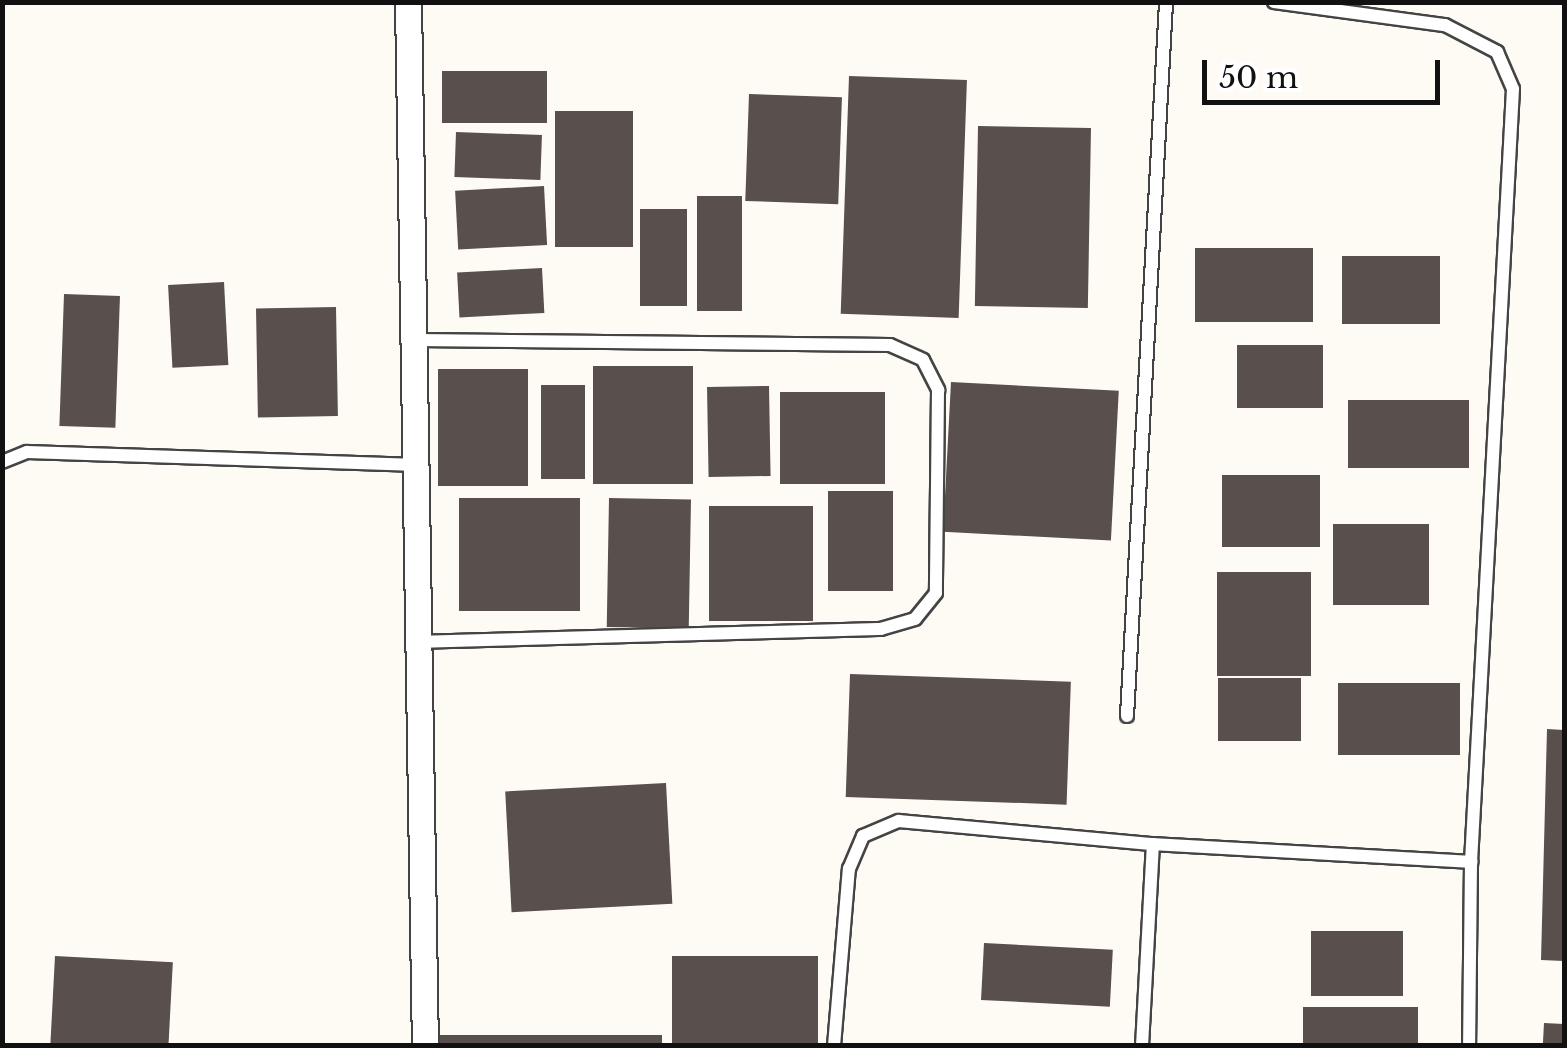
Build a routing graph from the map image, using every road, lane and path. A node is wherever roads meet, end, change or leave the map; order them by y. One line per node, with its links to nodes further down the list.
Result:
1 (408, 2): 4 (street)
2 (1166, 2): 8 (lane)
3 (1274, 2): 10 (lane)
4 (416, 340): 6 (street); 7 (lane)
5 (2, 462): 6 (lane)
6 (420, 466): 7 (street)
7 (421, 642): 11 (street)
8 (1127, 716)
9 (1153, 844): 10 (lane); 12 (lane); 13 (lane)
10 (1471, 862): 14 (lane)
11 (425, 1046)
12 (834, 1046)
13 (1142, 1046)
14 (1469, 1046)

